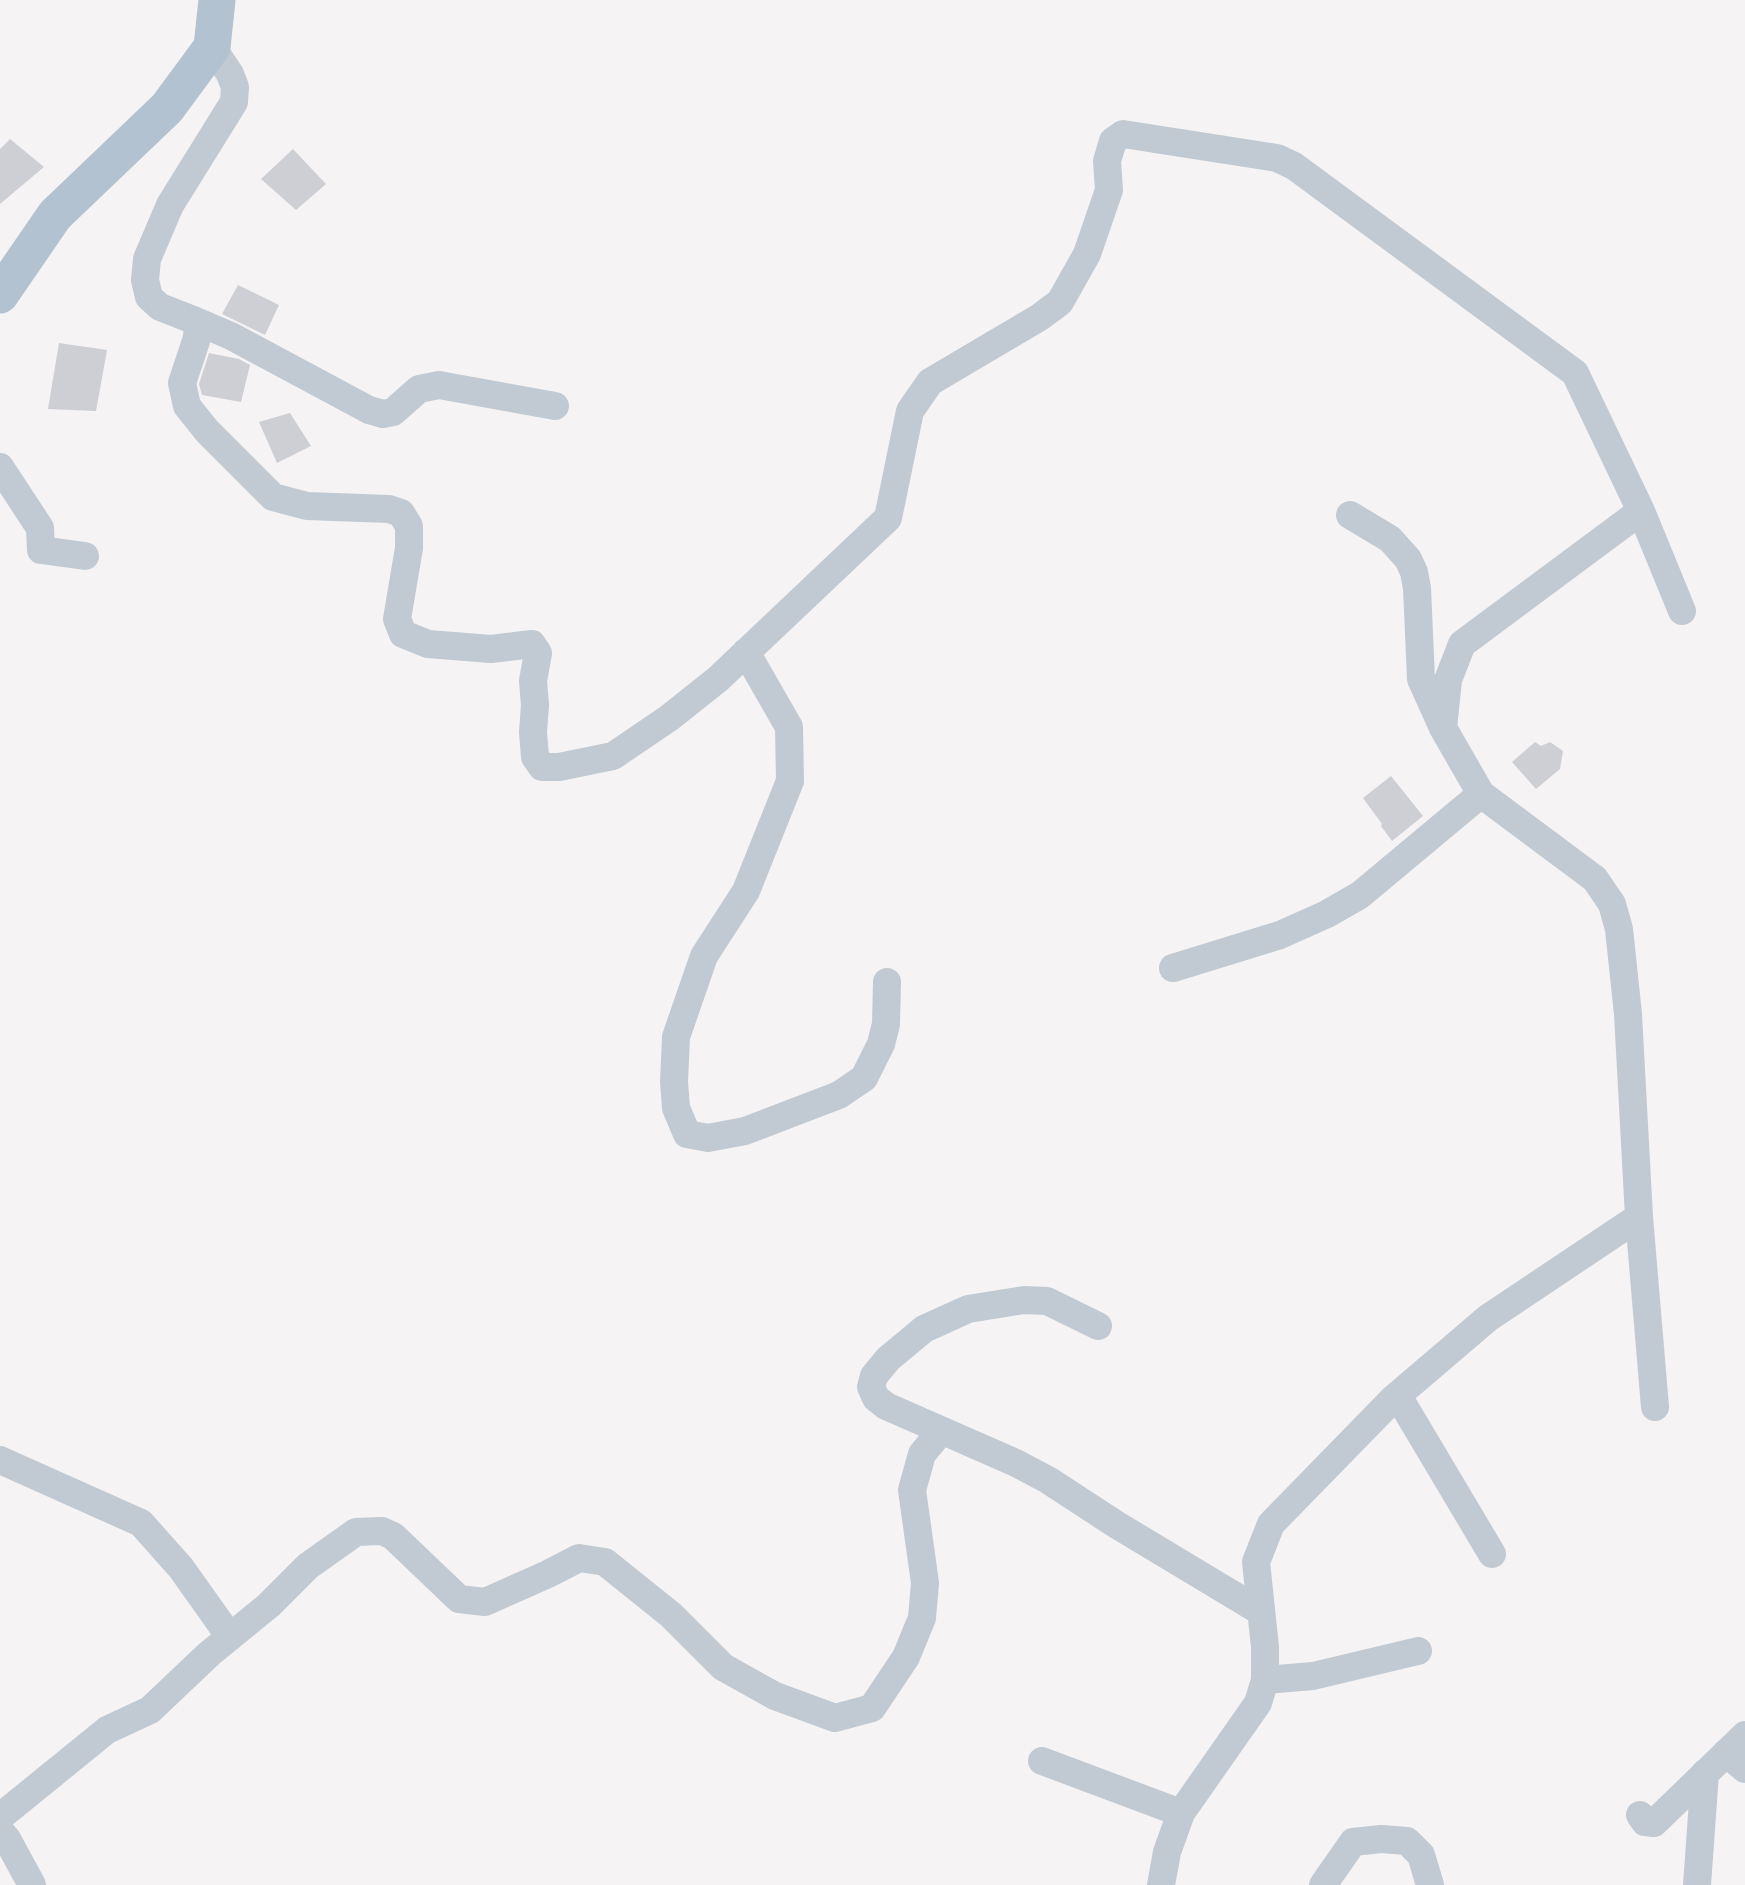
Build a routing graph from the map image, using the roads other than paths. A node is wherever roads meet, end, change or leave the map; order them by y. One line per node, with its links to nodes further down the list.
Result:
1 (217, 0): 2 (main road)
2 (212, 47): 3 (main road); 4 (street)
3 (0, 295)
4 (196, 321): 5 (street); 11 (street)
5 (555, 406)
6 (0, 467): 9 (street)
7 (1641, 511): 10 (street); 11 (street); 12 (street)
8 (1350, 514): 12 (street)
9 (85, 556)
10 (1682, 611)
11 (746, 652): 15 (street)
12 (1443, 728): 13 (street)
13 (1481, 794): 14 (street); 16 (street)
14 (1173, 968)
15 (887, 982)
16 (1639, 1216): 18 (street); 19 (street)
17 (1098, 1326): 20 (street)
18 (1398, 1396): 22 (street); 23 (street)
19 (1656, 1407)
20 (941, 1430): 23 (street); 24 (street)
21 (0, 1460): 24 (street)
22 (1492, 1555)
23 (1260, 1611): 26 (street)
24 (230, 1637): 32 (street)
25 (1418, 1651): 26 (street)
26 (1265, 1680): 30 (street)
27 (1739, 1752): 29 (street)
28 (1042, 1761): 30 (street)
29 (1705, 1773): 31 (street); 38 (street)
30 (1181, 1813): 35 (street)
31 (1640, 1815)
32 (0, 1817)
33 (5, 1847): 34 (street)
34 (32, 1885)
35 (1161, 1885)
36 (1323, 1885): 37 (street)
37 (1430, 1885)
38 (1697, 1885)

